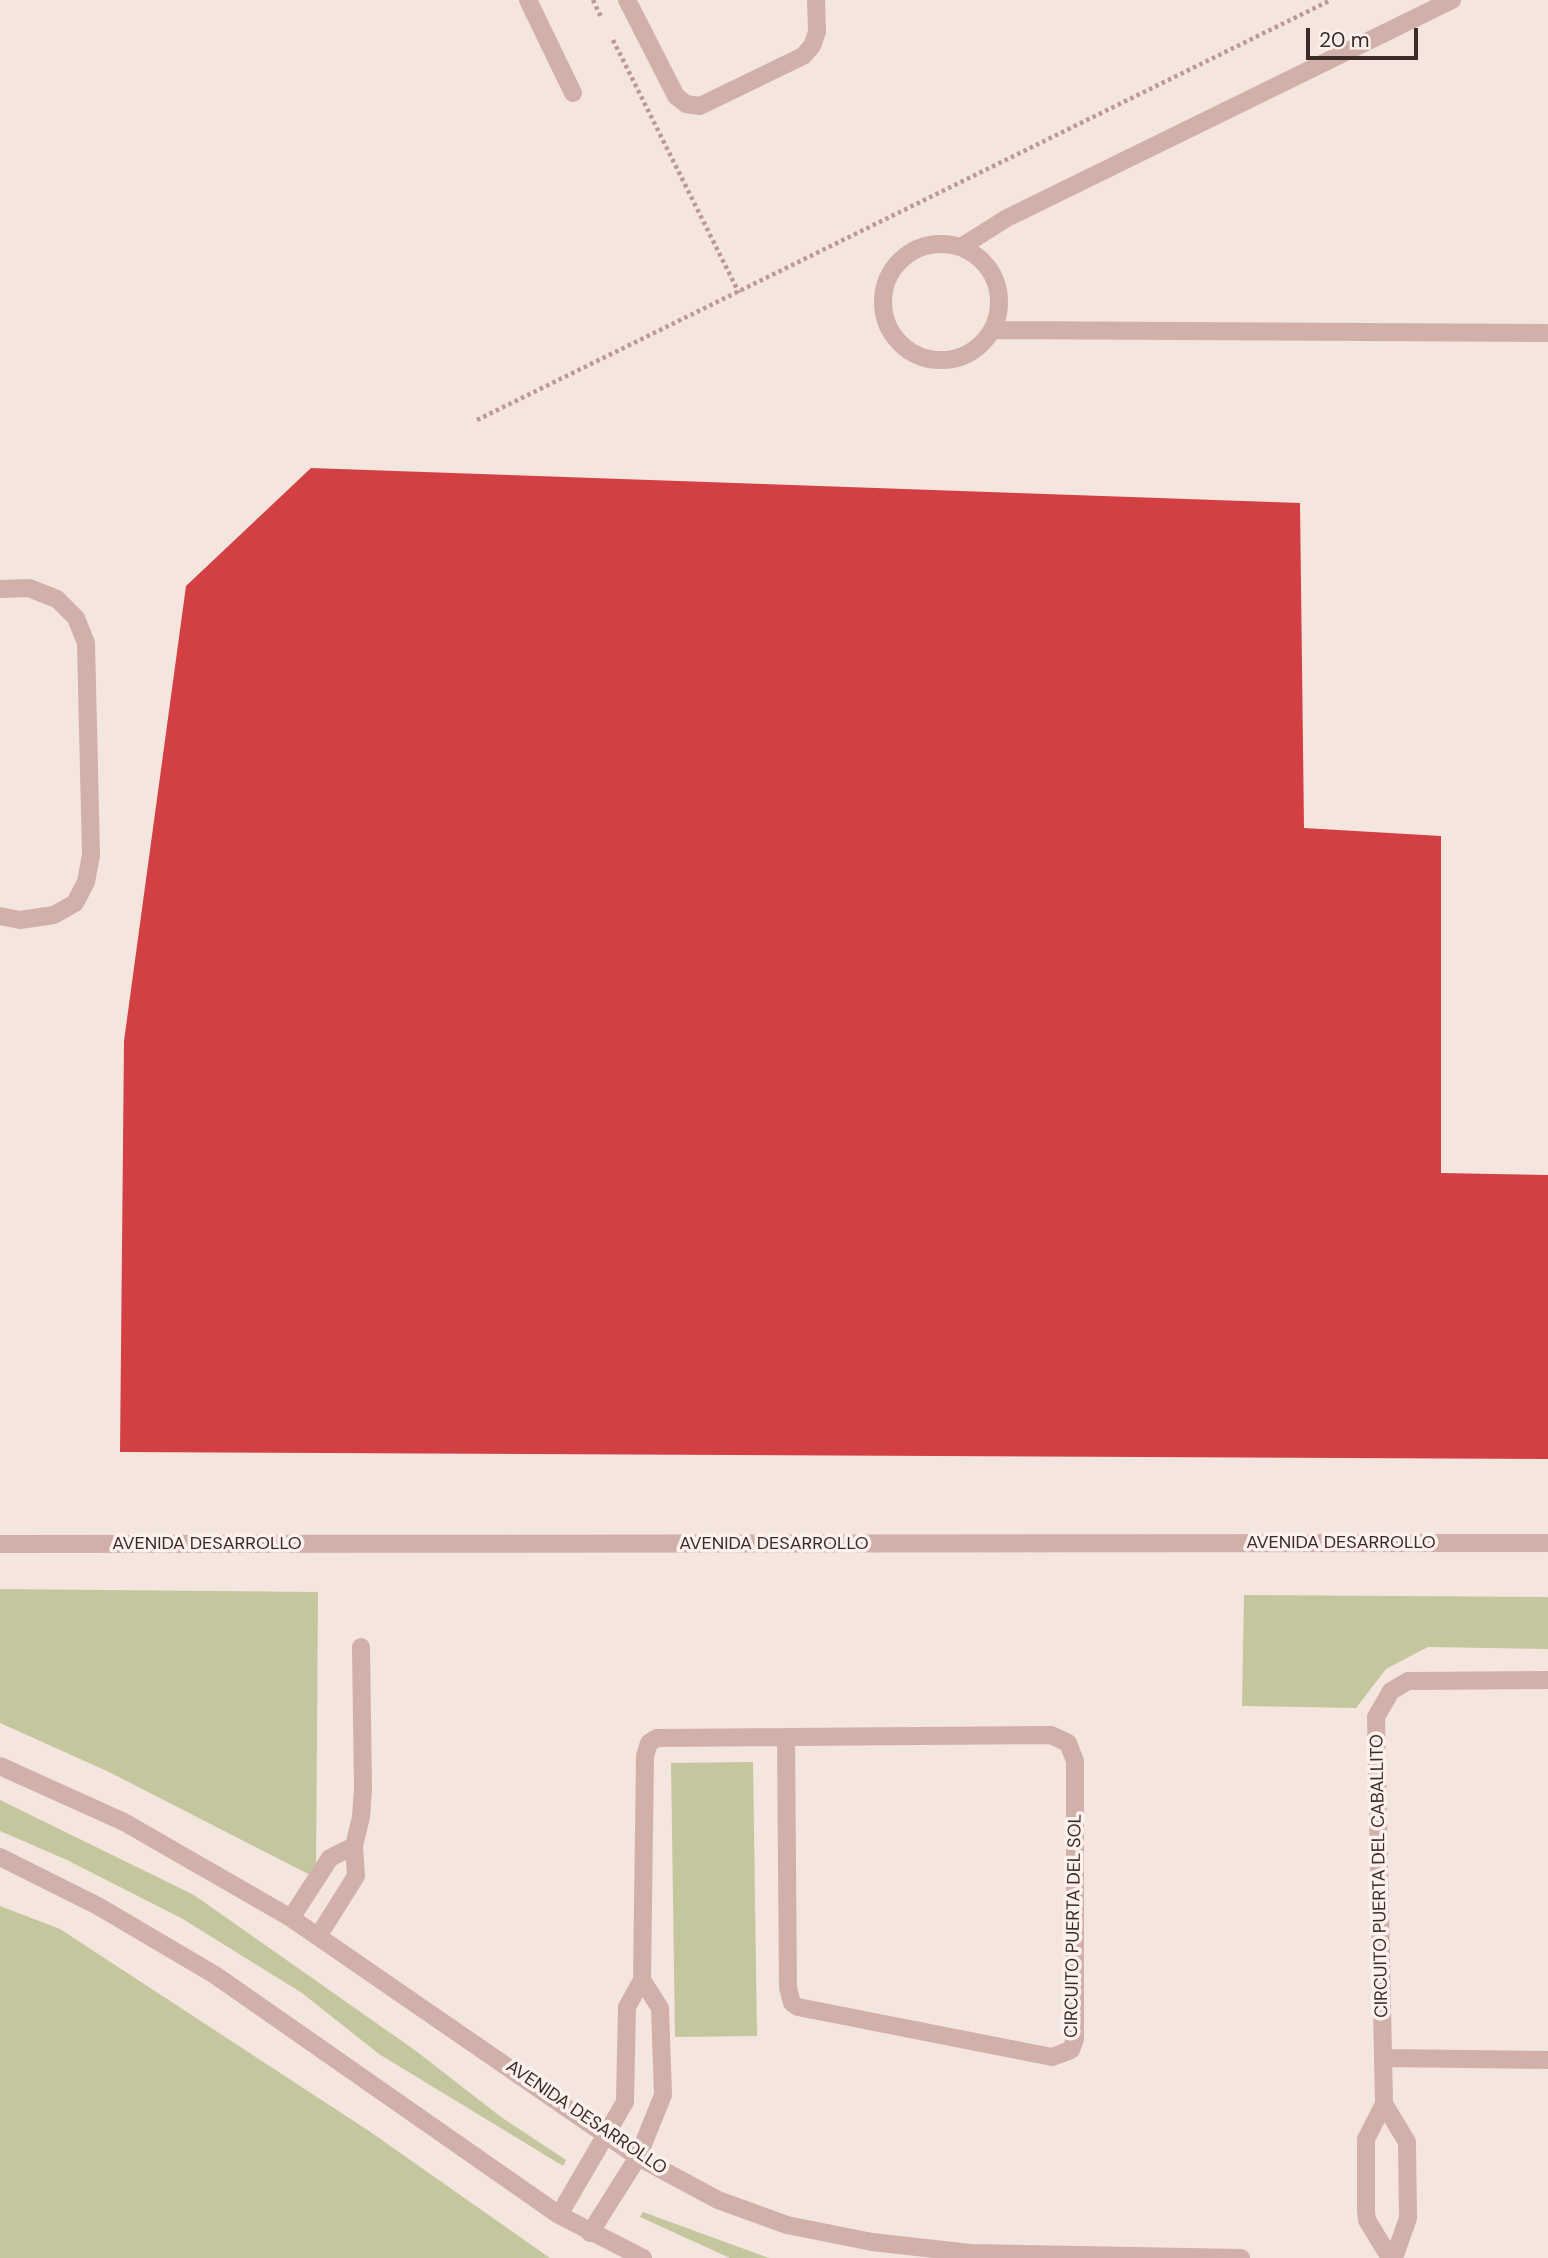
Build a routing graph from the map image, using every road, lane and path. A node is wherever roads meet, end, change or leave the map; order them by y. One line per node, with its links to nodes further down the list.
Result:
1 (528, 0): 9 (street)
2 (593, 0): 7 (path)
3 (627, 0): 4 (street)
4 (816, 0)
5 (1331, 0): 11 (path)
6 (1452, 0): 10 (street)
7 (605, 24)
8 (611, 37): 11 (path)
9 (573, 93)
10 (961, 247): 12 (street); 12 (street)
11 (739, 293): 14 (path)
12 (994, 330): 13 (street)
13 (1548, 333)
14 (477, 420)
15 (0, 589): 16 (street)
16 (0, 916)
17 (1548, 1543): 18 (street, AVENIDA DESARROLLO)
18 (0, 1544)
19 (361, 1647): 23 (street)
20 (1548, 1680): 28 (street, CIRCUITO PUERTA DEL CABALLITO)
21 (786, 1737): 21 (street, CIRCUITO PUERTA DEL SOL); 27 (street, CIRCUITO PUERTA DEL SOL)
22 (0, 1766): 25 (street, AVENIDA DESARROLLO)
23 (354, 1846): 25 (street); 26 (street)
24 (0, 1857): 33 (street)
25 (291, 1919): 26 (street, AVENIDA DESARROLLO)
26 (318, 1935): 31 (street, AVENIDA DESARROLLO)
27 (642, 1980): 31 (street, CIRCUITO PUERTA DEL SOL); 32 (street)
28 (1384, 2058): 29 (street); 30 (street, CIRCUITO PUERTA DEL CABALLITO)
29 (1548, 2060)
30 (1384, 2104): 38 (street); 38 (street)
31 (606, 2135): 32 (street, AVENIDA DESARROLLO); 33 (street, CIRCUITO PUERTA DEL SOL)
32 (638, 2157): 34 (street); 35 (street, AVENIDA DESARROLLO)
33 (559, 2216): 34 (street)
34 (590, 2233): 36 (street)
35 (1192, 2257): 37 (street, AVENIDA DESARROLLO)
36 (643, 2258)
37 (1241, 2258)
38 (1392, 2258)

